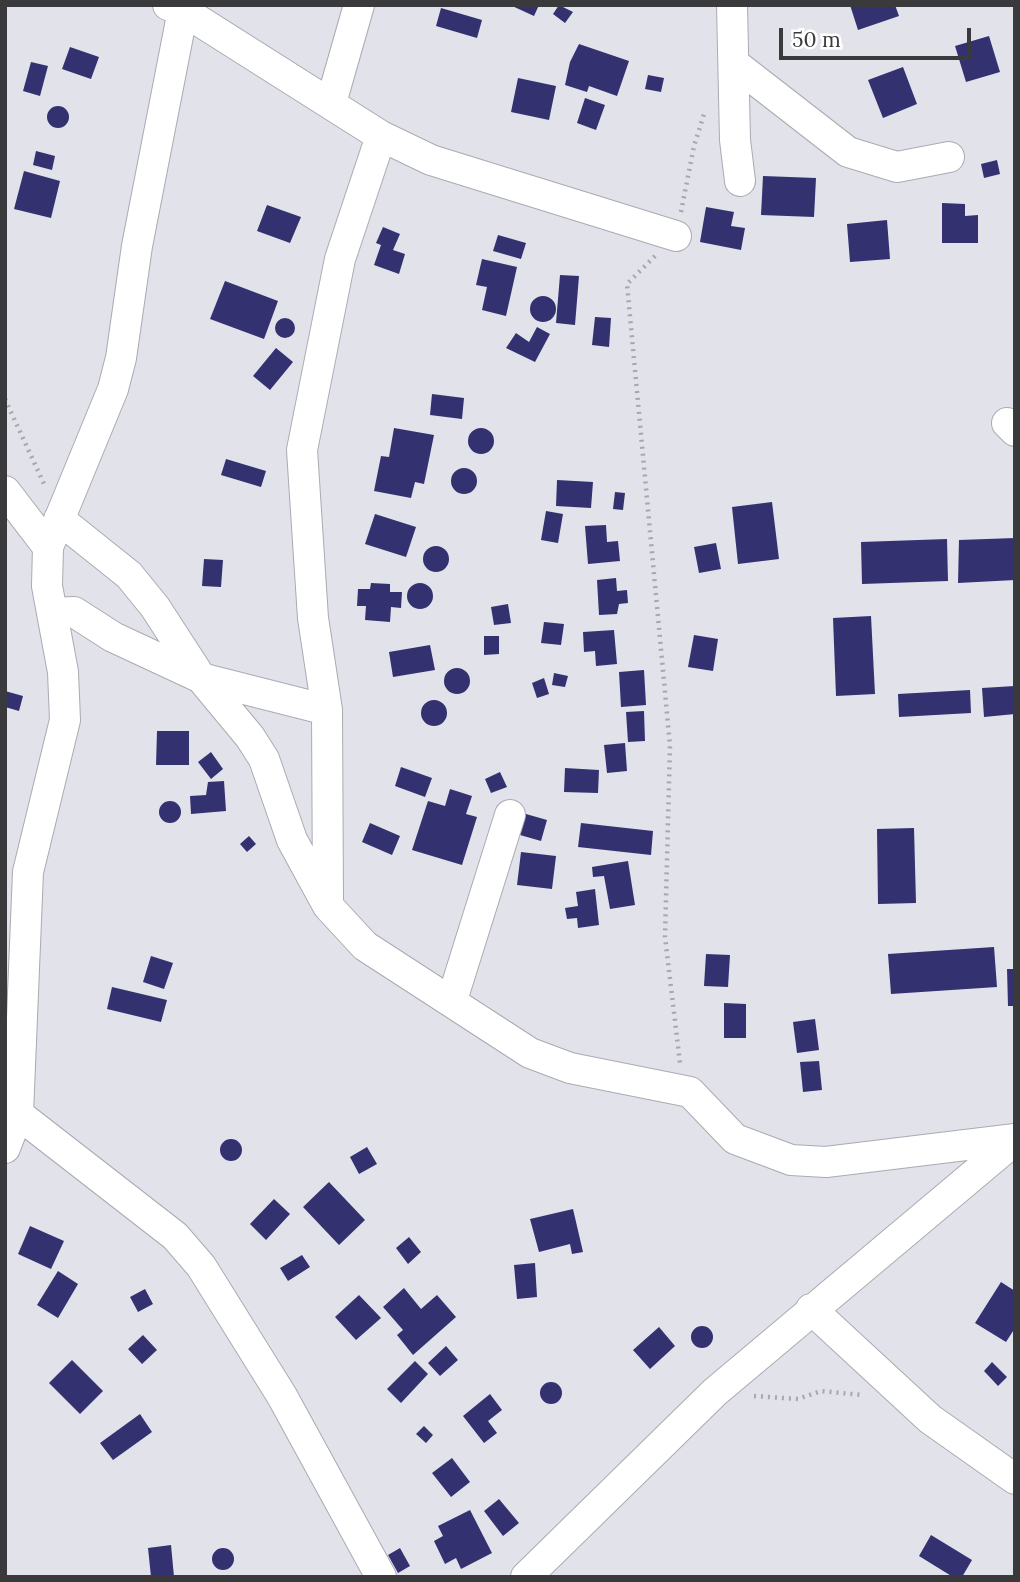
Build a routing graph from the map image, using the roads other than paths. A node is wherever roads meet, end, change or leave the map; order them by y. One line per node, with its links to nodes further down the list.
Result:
1 (359, 5): 5 (street)
2 (733, 5): 4 (street)
3 (178, 7): 5 (street); 11 (street)
4 (736, 65): 7 (street); 8 (street)
5 (331, 103): 6 (street)
6 (381, 136): 9 (street); 15 (street)
7 (949, 157)
8 (740, 181)
9 (676, 236)
10 (5, 491): 12 (street)
11 (59, 519): 12 (street); 14 (street)
12 (47, 548): 13 (street)
13 (53, 613): 14 (street); 17 (street)
14 (201, 678): 15 (street); 18 (street)
15 (327, 710): 18 (street)
16 (510, 814): 19 (street)
17 (17, 867): 20 (street)
18 (328, 906): 19 (street)
19 (452, 1000): 21 (street)
20 (18, 1114): 22 (street); 25 (street)
21 (1015, 1139): 23 (street)
22 (5, 1148)
23 (811, 1310): 24 (street); 26 (street)
24 (1015, 1479)
25 (381, 1577)
26 (526, 1577)

